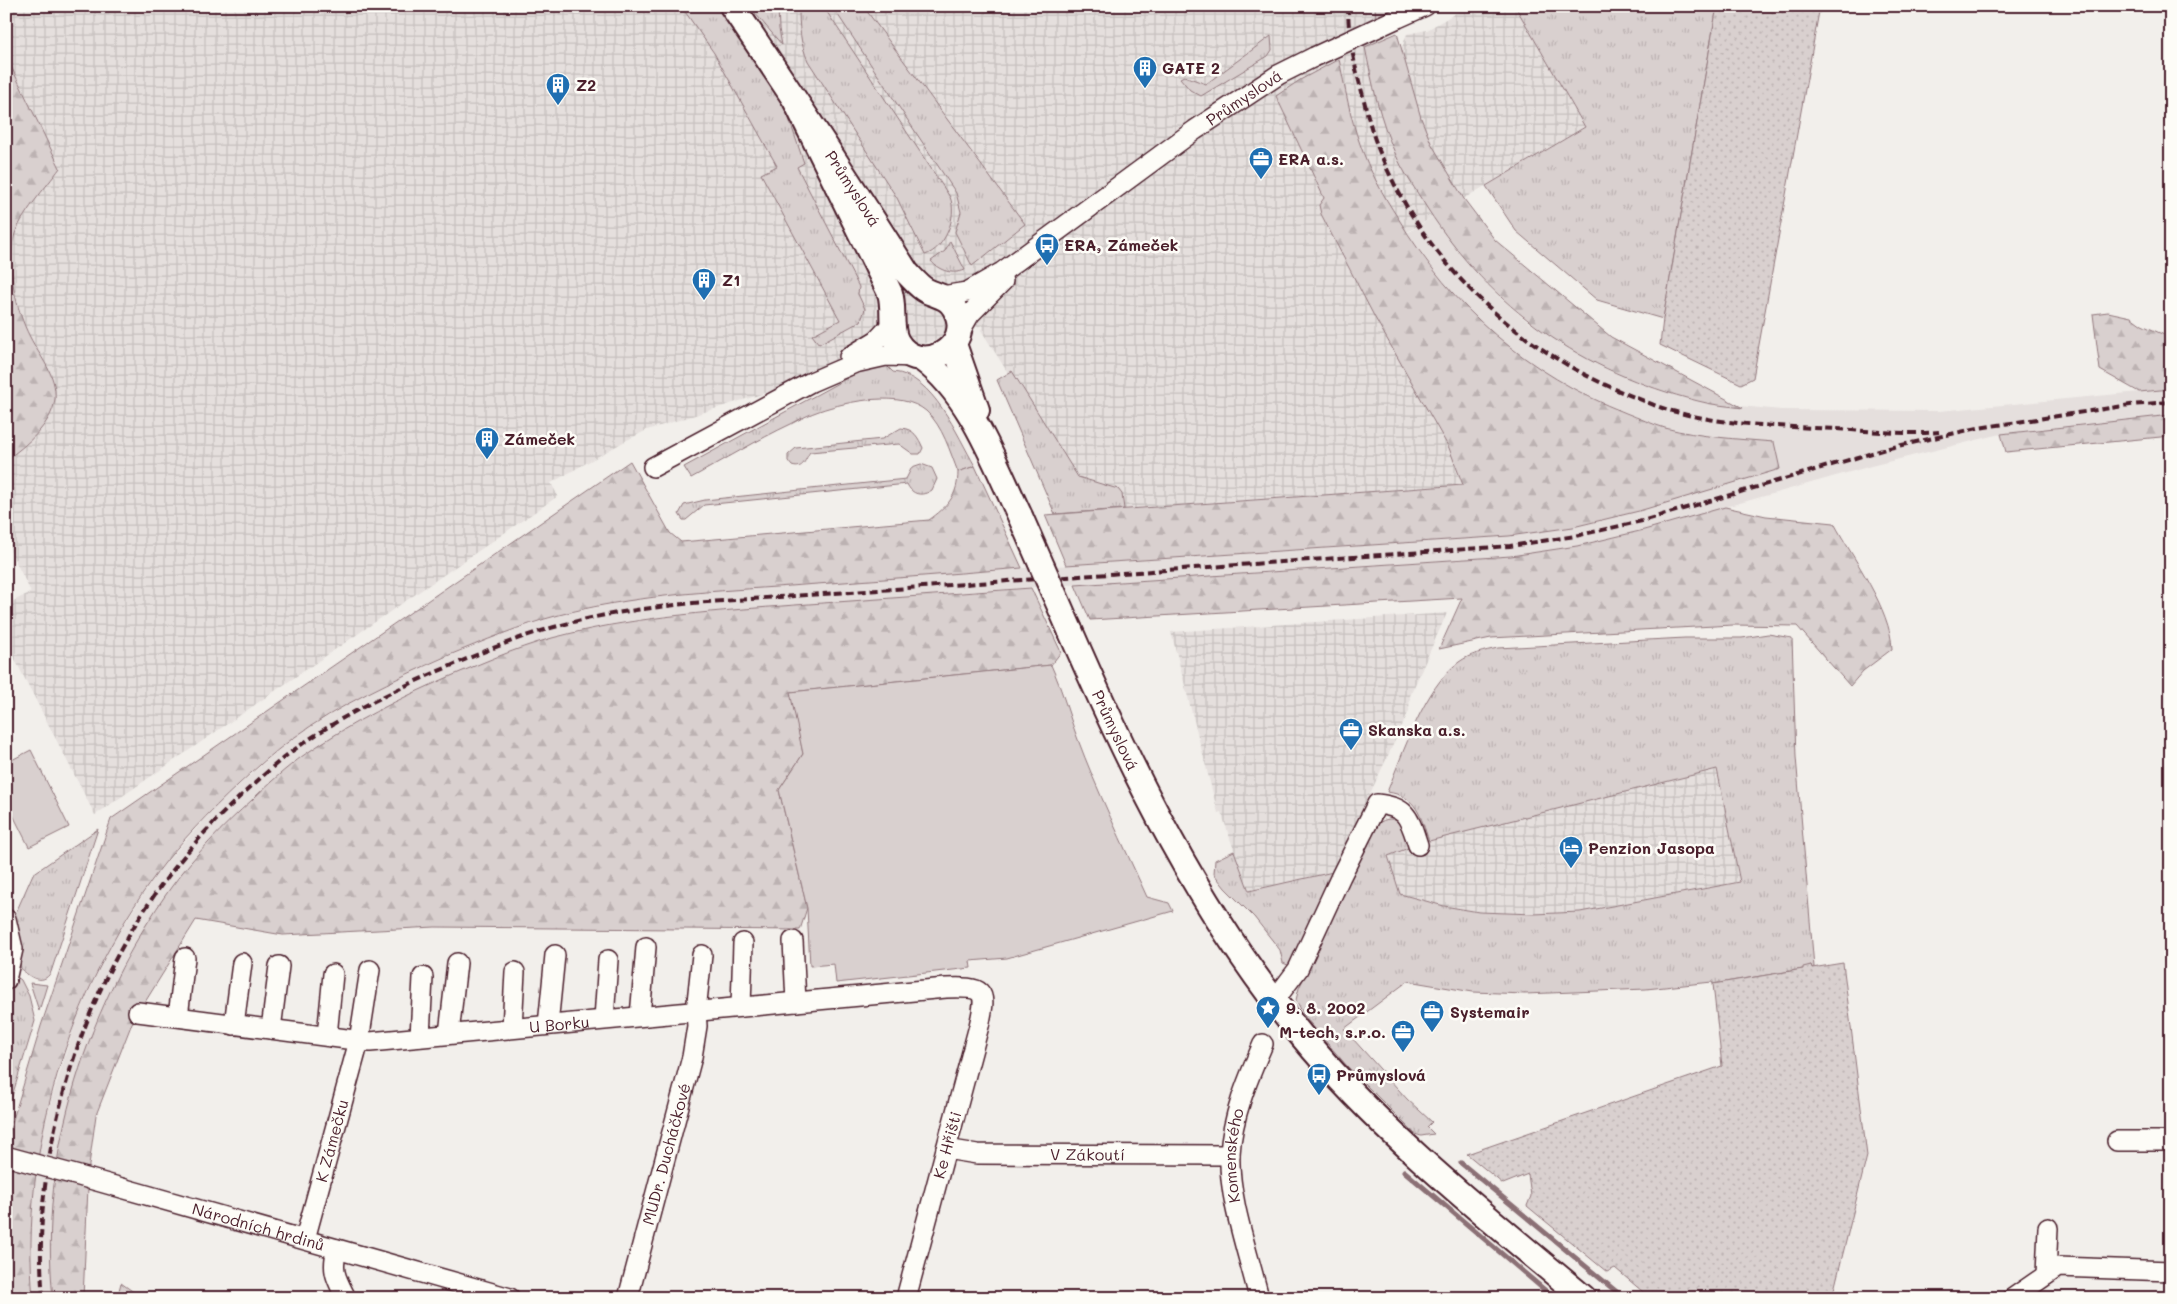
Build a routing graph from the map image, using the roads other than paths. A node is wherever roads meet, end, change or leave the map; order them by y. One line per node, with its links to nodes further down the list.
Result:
1 (732, 6): 3 (main road, Průmyslová)
2 (1425, 6): 4 (street, Průmyslová, bridge)
3 (795, 100): 5 (main road, Průmyslová); 6 (main road, Průmyslová)
4 (1078, 217): 5 (street, Průmyslová); 7 (street, Průmyslová)
5 (939, 294): 6 (main road, Průmyslová); 7 (main road, Průmyslová)
6 (893, 320): 8 (main road, Průmyslová); 9 (street, Průmyslová)
7 (956, 339): 8 (main road, Průmyslová); 11 (main road, Průmyslová)
8 (919, 358): 9 (street, Průmyslová); 11 (main road, Průmyslová)
9 (811, 382): 10 (street, Průmyslová)
10 (653, 467)
11 (1020, 516): 30 (main road, Průmyslová, bridge)
12 (1418, 845): 30 (street)
13 (6, 919): 28 (street)
14 (793, 941): 31 (street)
15 (743, 942): 32 (street)
16 (646, 947): 35 (street)
17 (555, 955): 38 (street)
18 (702, 955): 33 (street, MUDr. Ducháčkové)
19 (185, 958): 36 (street)
20 (608, 960): 37 (street)
21 (242, 963): 39 (street)
22 (457, 963): 42 (street)
23 (279, 966): 41 (street)
24 (370, 970): 45 (street, K Zámečku)
25 (515, 972): 40 (street)
26 (333, 974): 43 (street)
27 (424, 977): 44 (street)
28 (6, 980)
29 (980, 992): 31 (street, U Borku); 49 (street, Ke Hřišti)
30 (1274, 1001): 62 (main road, Průmyslová)
31 (796, 1002): 32 (street, U Borku)
32 (741, 1007): 33 (street, U Borku)
33 (696, 1011): 35 (street, U Borku); 59 (street, MUDr. Ducháčkové)
34 (138, 1012): 36 (street, U Borku)
35 (640, 1016): 37 (street, U Borku)
36 (178, 1017): 39 (street, U Borku)
37 (604, 1019): 38 (street, U Borku)
38 (548, 1025): 40 (street, U Borku)
39 (234, 1026): 41 (street, U Borku)
40 (512, 1028): 42 (street, U Borku)
41 (271, 1030): 43 (street, U Borku)
42 (448, 1034): 44 (street, U Borku)
43 (327, 1036): 45 (street, U Borku)
44 (420, 1037): 45 (street, U Borku)
45 (359, 1041): 53 (street, K Zámečku)
46 (1262, 1044): 50 (street, Komenského)
47 (2117, 1140): 48 (street)
48 (2171, 1141)
49 (946, 1149): 50 (street, V Zákoutí); 60 (street, Ke Hřišti)
50 (1230, 1155): 61 (street, Komenského)
51 (8, 1156): 53 (street, Národních hrdinů, bridge)
52 (2048, 1228): 56 (street)
53 (305, 1239): 54 (street, Národních hrdinů)
54 (337, 1249): 57 (street); 58 (street, Národních hrdinů)
55 (2171, 1271): 56 (street)
56 (2046, 1275): 63 (street)
57 (346, 1298)
58 (510, 1298)
59 (628, 1298)
60 (906, 1298)
61 (1259, 1298)
62 (1584, 1298)
63 (2013, 1298)

